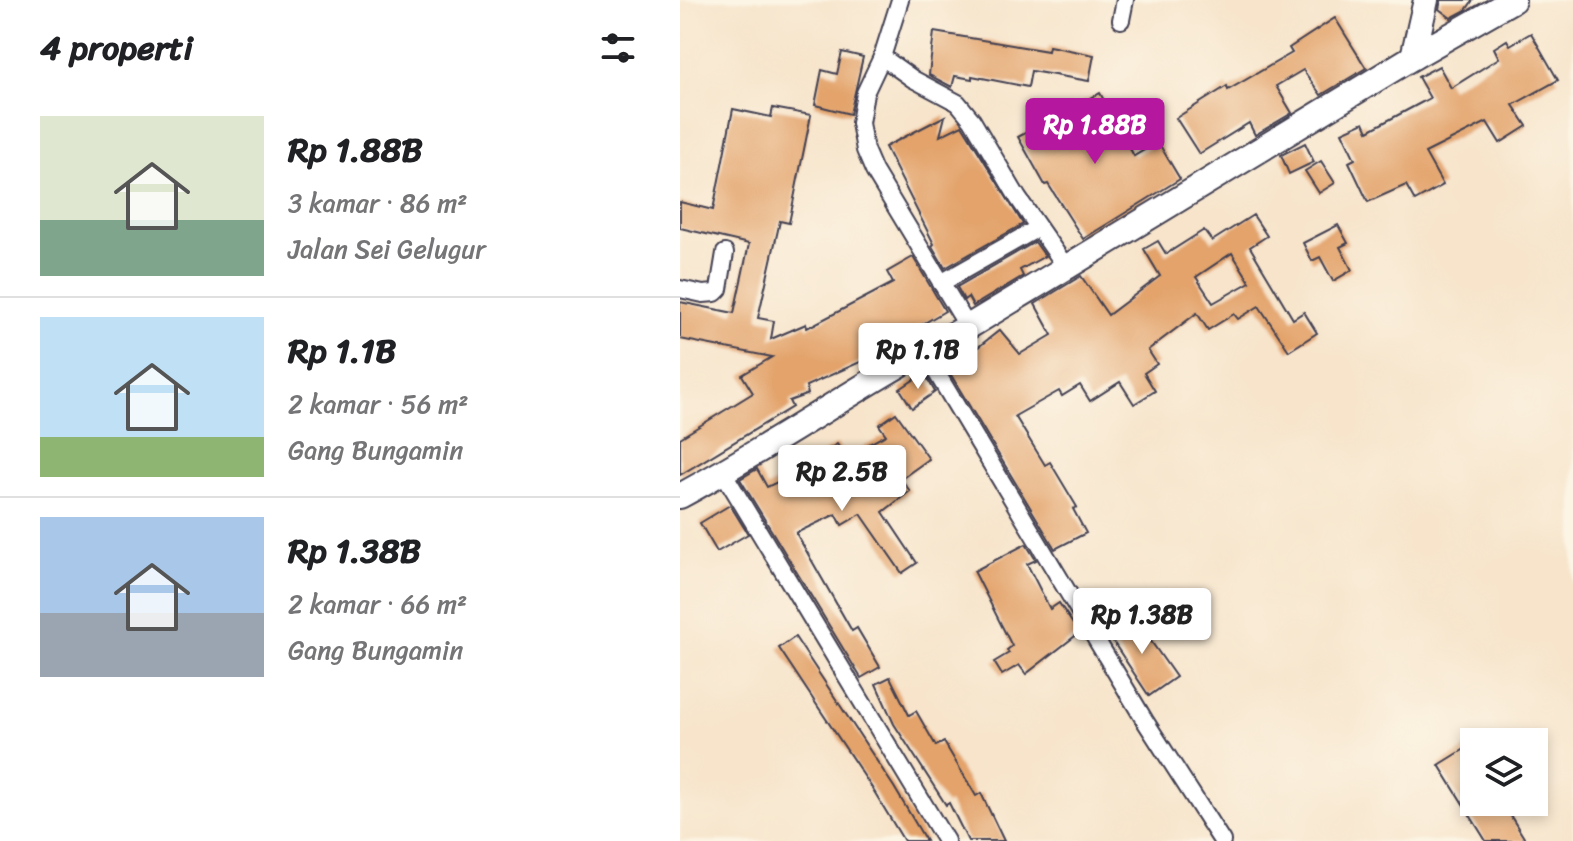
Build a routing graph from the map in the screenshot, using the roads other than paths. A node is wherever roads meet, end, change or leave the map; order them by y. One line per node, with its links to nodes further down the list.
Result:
1 (900, 0): 6 (street)
2 (1125, 0): 5 (street)
3 (1426, 0): 7 (main road)
4 (1513, 0): 7 (main road)
5 (1121, 20)
6 (882, 57): 8 (street); 11 (street)
7 (1413, 57): 10 (main road)
8 (1038, 228): 10 (street); 11 (street)
9 (725, 253): 12 (street)
10 (1066, 267): 13 (main road)
11 (941, 283): 13 (street)
12 (680, 289)
13 (968, 327): 14 (main road)
14 (923, 350): 15 (main road); 18 (street)
15 (723, 472): 16 (main road); 17 (street)
16 (680, 496)
17 (946, 841)
18 (1222, 841)

